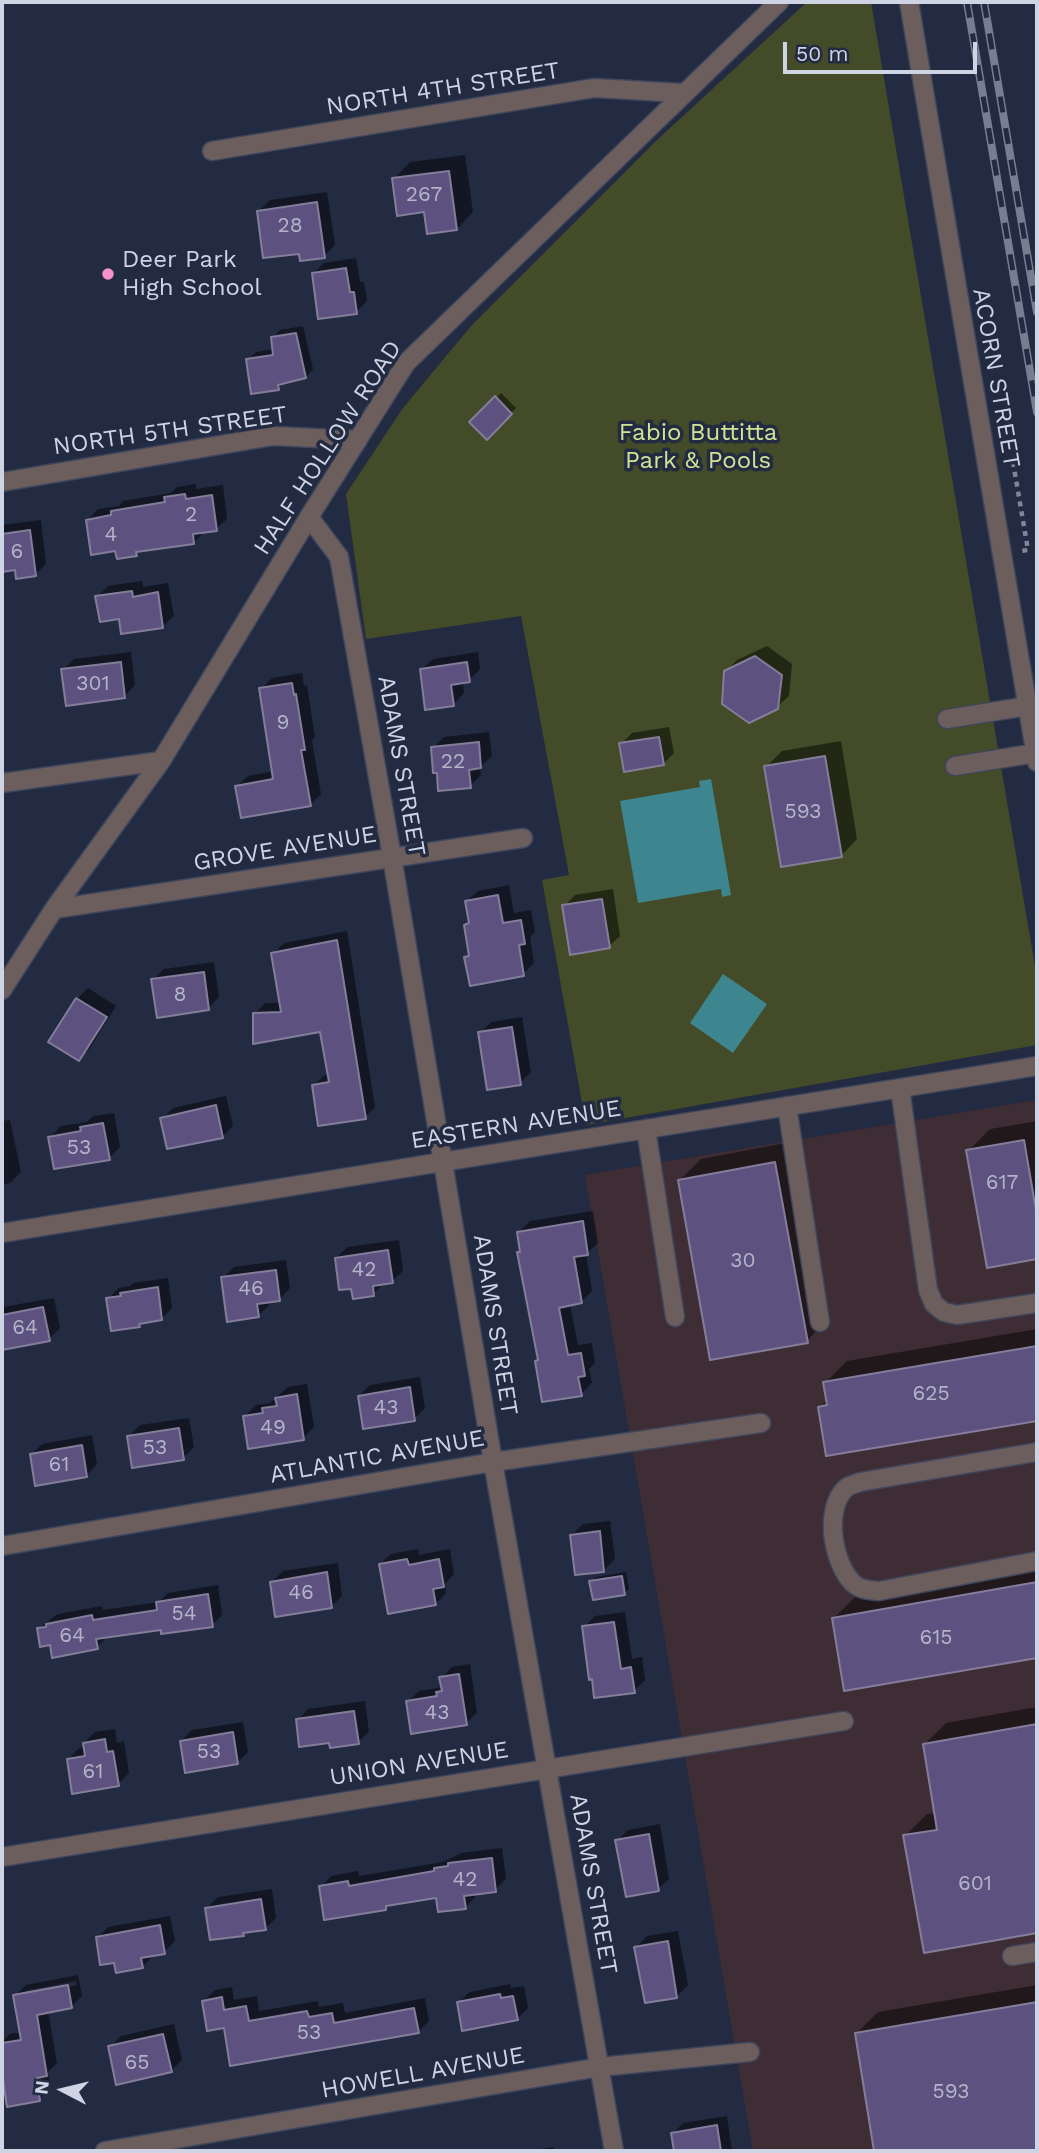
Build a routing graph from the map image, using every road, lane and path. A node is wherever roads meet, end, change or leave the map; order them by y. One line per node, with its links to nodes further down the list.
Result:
1 (755, 2): 4 (street)
2 (779, 2): 4 (street, HALF HOLLOW ROAD)
3 (909, 2): 12 (street, ACORN STREET)
4 (759, 22): 5 (street, HALF HOLLOW ROAD)
5 (683, 93): 6 (street, NORTH 4TH STREET); 7 (street, HALF HOLLOW ROAD)
6 (212, 151)
7 (352, 439): 9 (street, NORTH 5TH STREET); 10 (street, HALF HOLLOW ROAD)
8 (1013, 462): 11 (path)
9 (2, 482)
10 (309, 517): 15 (street, HALF HOLLOW ROAD); 19 (street, ADAMS STREET)
11 (1028, 550)
12 (1028, 706): 13 (street); 14 (street, ACORN STREET)
13 (947, 719)
14 (1037, 758): 16 (street)
15 (162, 761): 17 (street); 20 (street, HALF HOLLOW ROAD)
16 (955, 766)
17 (2, 783)
18 (523, 838): 19 (street, GROVE AVENUE)
19 (392, 857): 20 (street, GROVE AVENUE); 26 (street, ADAMS STREET)
20 (54, 909): 21 (street, HALF HOLLOW ROAD)
21 (2, 990)
22 (1037, 1066): 23 (street, EASTERN AVENUE)
23 (900, 1088): 24 (street, EASTERN AVENUE); 28 (street)
24 (787, 1106): 25 (street, EASTERN AVENUE); 30 (street)
25 (646, 1129): 26 (street, EASTERN AVENUE); 29 (street)
26 (443, 1162): 27 (street, EASTERN AVENUE); 33 (street, ADAMS STREET)
27 (2, 1233)
28 (1037, 1303)
29 (675, 1317)
30 (820, 1322)
31 (761, 1423): 33 (street, ATLANTIC AVENUE)
32 (1037, 1451): 35 (street)
33 (493, 1462): 34 (street, ATLANTIC AVENUE); 37 (street, ADAMS STREET)
34 (2, 1545)
35 (1037, 1561)
36 (844, 1721): 37 (street, UNION AVENUE)
37 (547, 1767): 38 (street, UNION AVENUE); 42 (street, ADAMS STREET)
38 (2, 1857)
39 (1037, 1952): 40 (street)
40 (1012, 1956)
41 (750, 2052): 42 (street, HOWELL AVENUE)
42 (600, 2067): 43 (street, HOWELL AVENUE); 44 (street, ADAMS STREET)
43 (105, 2151)
44 (614, 2151)

